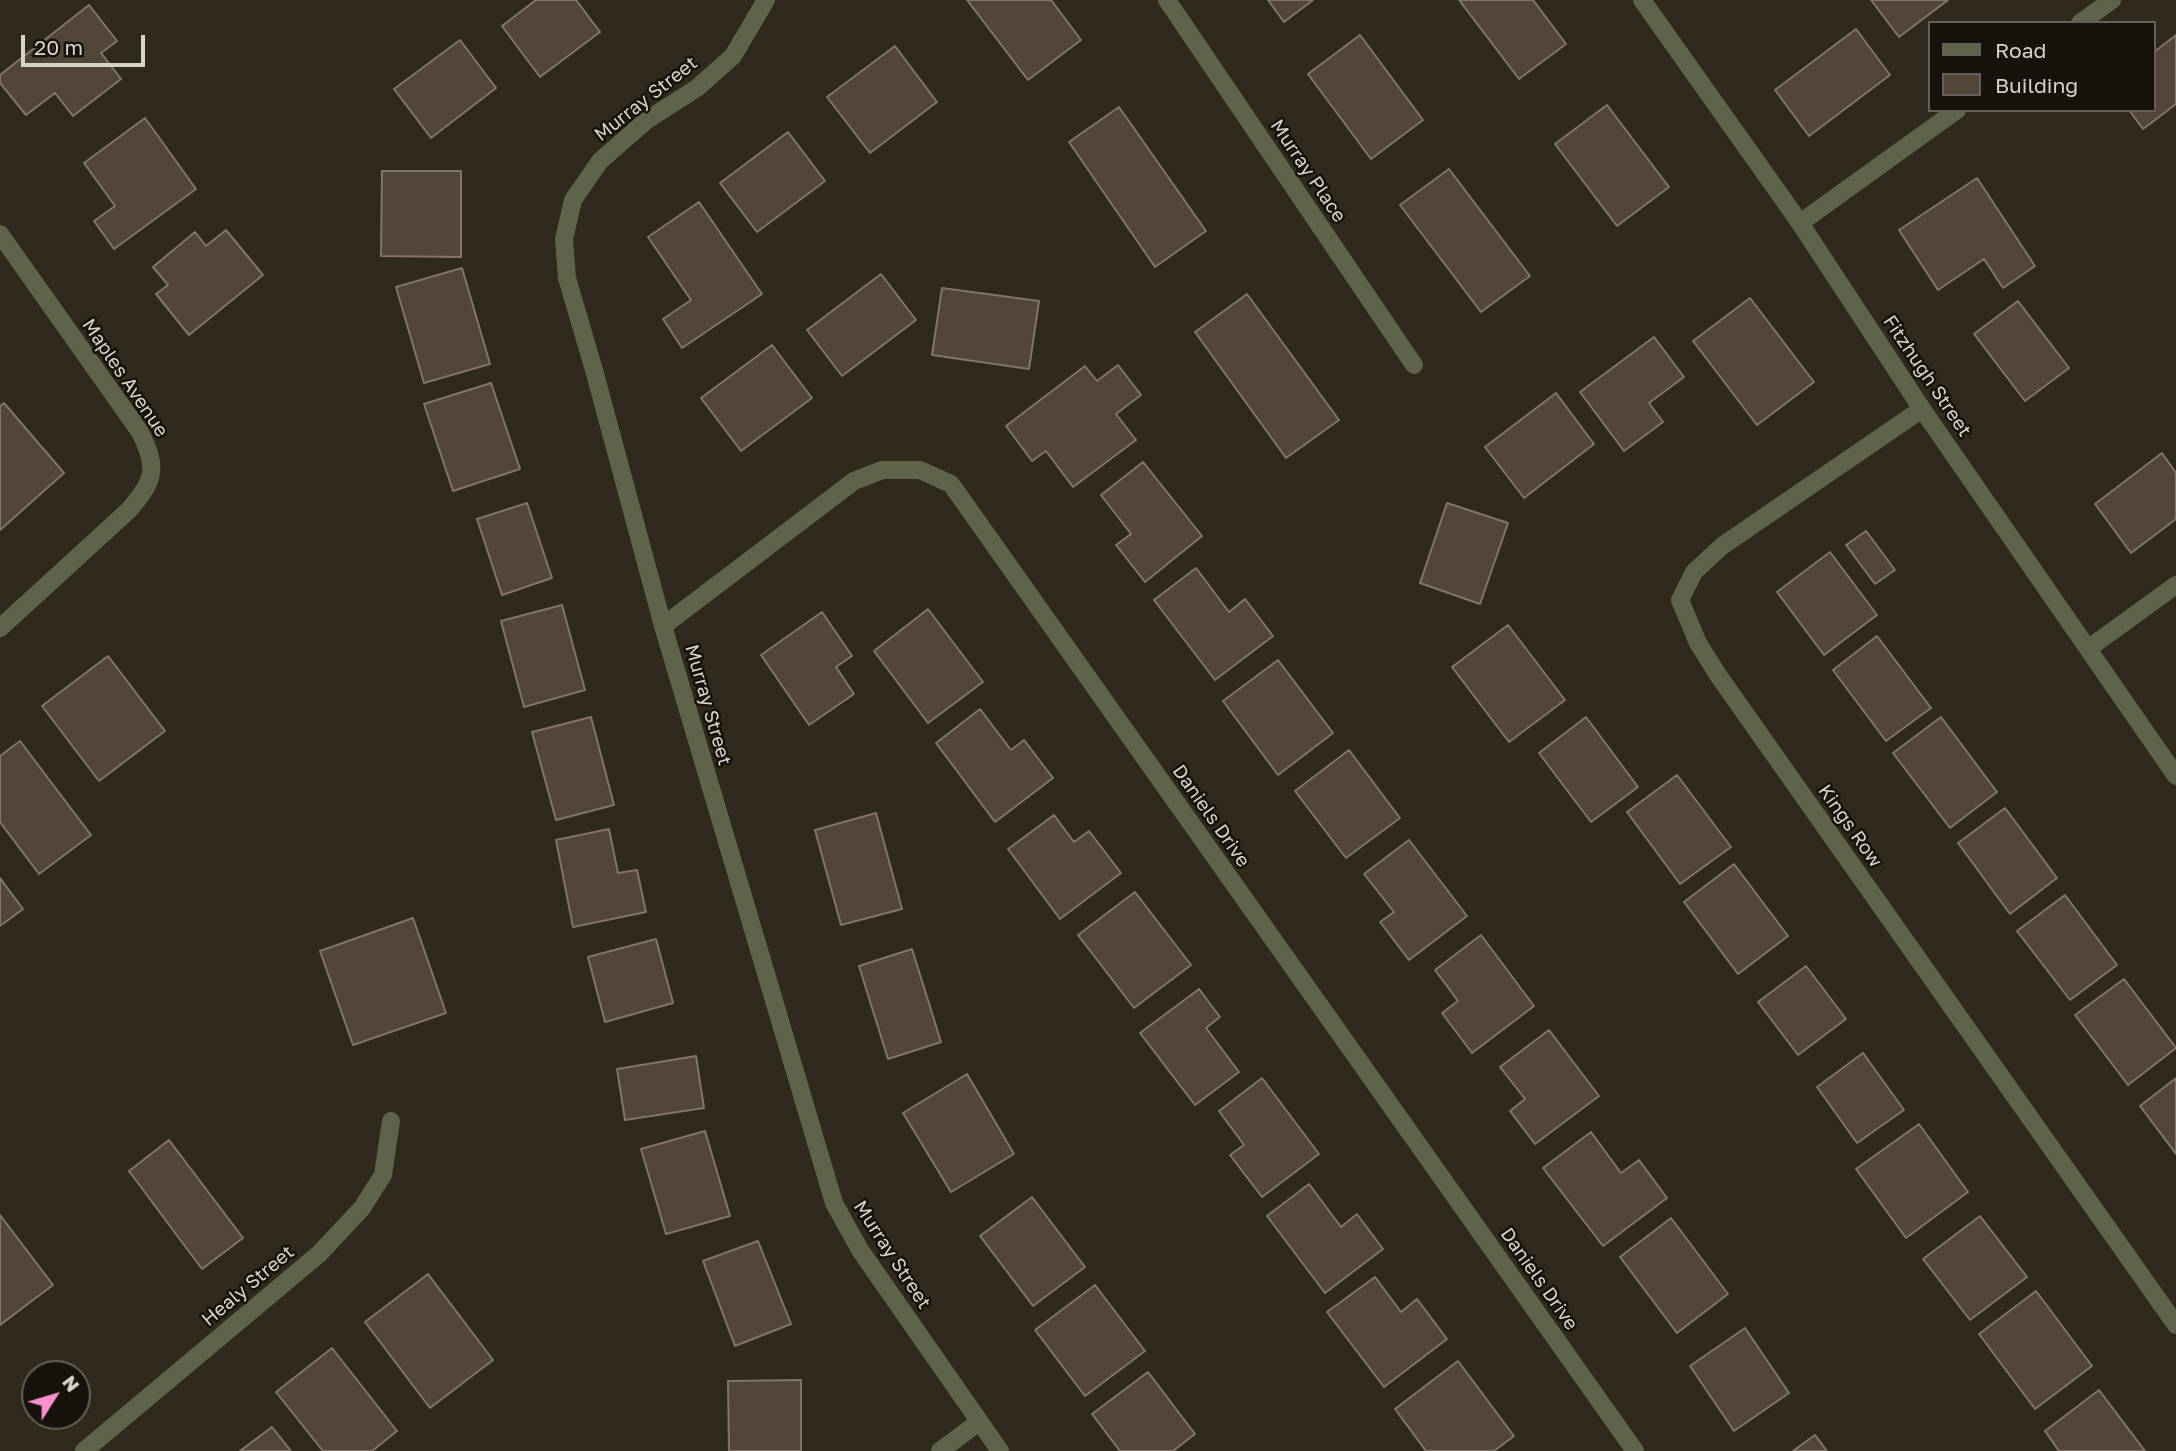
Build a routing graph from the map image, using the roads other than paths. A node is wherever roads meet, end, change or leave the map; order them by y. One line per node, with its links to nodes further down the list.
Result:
1 (766, 0): 12 (street, Murray Street)
2 (1167, 0): 9 (street, Murray Place)
3 (1642, 0): 7 (street, Fitzhugh Street)
4 (2112, 0): 5 (street)
5 (2083, 21)
6 (1954, 112): 7 (street)
7 (1800, 223): 10 (street, Fitzhugh Street)
8 (0, 234): 13 (street, Maples Avenue)
9 (1414, 365)
10 (1922, 409): 14 (street, Fitzhugh Street); 17 (street, Kings Row)
11 (2176, 585): 14 (street)
12 (663, 626): 18 (street, Murray Street); 22 (street, Daniels Drive)
13 (0, 628)
14 (2089, 648): 15 (street, Fitzhugh Street)
15 (2176, 776)
16 (391, 1121): 19 (street, Healy Street)
17 (2176, 1325)
18 (979, 1422): 20 (street); 21 (street, Murray Street)
19 (84, 1451)
20 (940, 1451)
21 (1000, 1451)
22 (1635, 1451)

